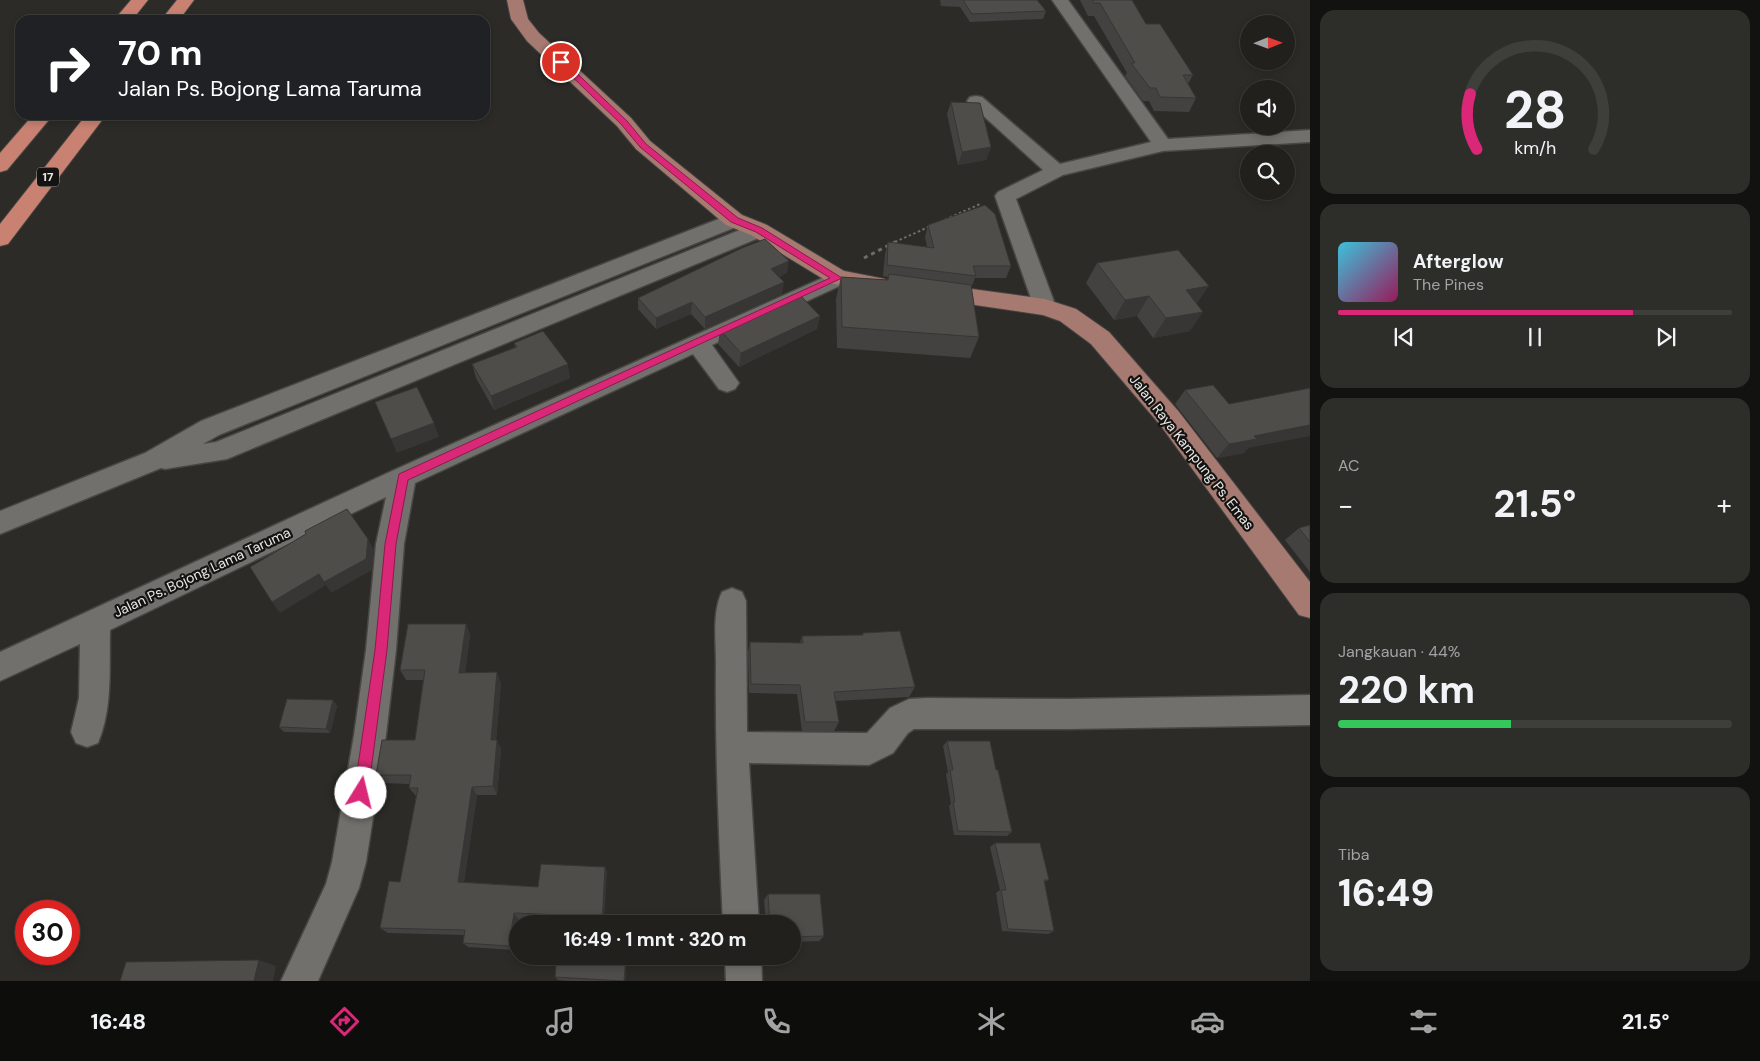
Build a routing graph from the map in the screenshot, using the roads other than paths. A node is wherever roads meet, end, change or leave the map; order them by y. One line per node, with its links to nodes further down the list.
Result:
1 (140, 0): 5 (highway)
2 (186, 0): 6 (highway)
3 (515, 0): 14 (main road, Jalan Raya Kampung Ps. Emas)
4 (1060, 0): 11 (street)
5 (127, 15)
6 (174, 15)
7 (976, 101): 13 (street)
8 (39, 120): 12 (highway)
9 (92, 120): 16 (highway, 17)
10 (1310, 136): 11 (street)
11 (1163, 145): 13 (street)
12 (0, 166)
13 (1056, 171): 18 (street)
14 (734, 220): 15 (main road, Jalan Raya Kampung Ps. Emas); 21 (street)
15 (759, 230): 17 (main road, Jalan Raya Kampung Ps. Emas); 21 (street)
16 (0, 239)
17 (838, 278): 18 (main road, Jalan Raya Kampung Ps. Emas); 19 (street, Jalan Ps. Bojong Lama Taruma)
18 (1045, 307): 25 (main road, Jalan Raya Kampung Ps. Emas)
19 (697, 342): 20 (street); 22 (street, Jalan Ps. Bojong Lama Taruma)
20 (727, 383)
21 (154, 460): 23 (street)
22 (403, 477): 26 (street, Jalan Ps. Bojong Lama Taruma); 33 (street)
23 (0, 523)
24 (732, 601): 30 (street)
25 (1310, 605)
26 (94, 623): 27 (street, Jalan Ps. Bojong Lama Taruma); 29 (street)
27 (0, 667)
28 (1310, 710): 30 (street)
29 (87, 732)
30 (731, 747): 31 (street)
31 (740, 915)
32 (743, 965): 34 (street)
33 (300, 981)
34 (744, 981)

